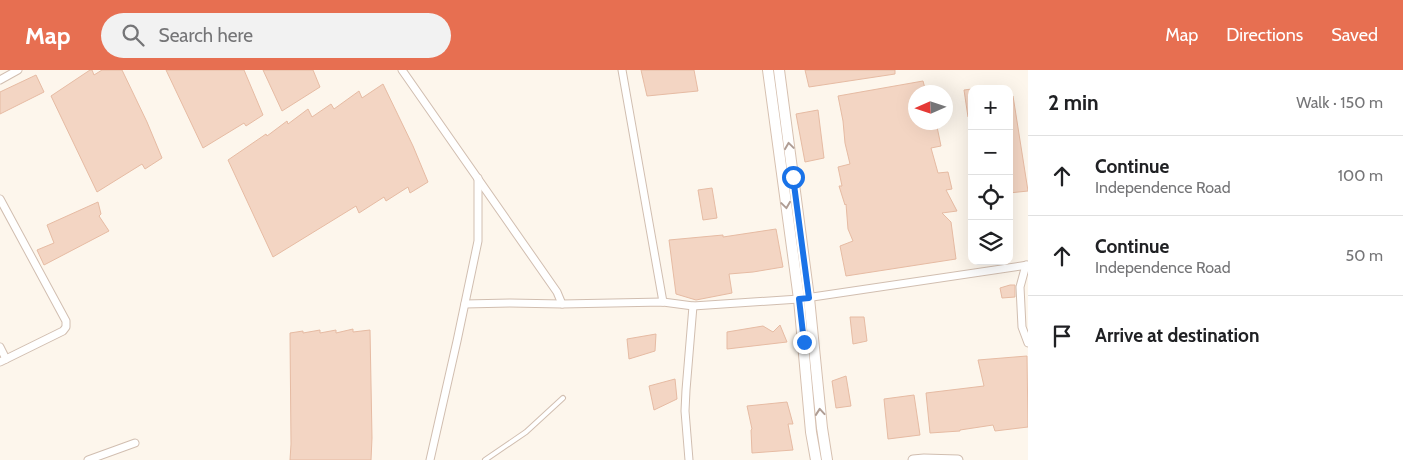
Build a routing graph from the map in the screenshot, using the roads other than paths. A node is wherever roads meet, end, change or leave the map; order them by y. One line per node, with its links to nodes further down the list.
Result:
1 (18, 70): 6 (street)
2 (402, 70): 7 (street)
3 (622, 70): 11 (street)
4 (768, 70): 10 (main road, one-way to 10)
5 (779, 70): 10 (main road, one-way to 5)
6 (0, 80)
7 (478, 178): 12 (street); 13 (street)
8 (0, 199): 17 (street)
9 (1027, 265): 10 (street); 15 (street)
10 (804, 298): 14 (street); 24 (main road); 25 (main road, one-way to 10)
11 (663, 302): 13 (street); 14 (street)
12 (465, 304): 13 (street); 21 (street)
13 (562, 304)
14 (693, 306): 23 (street)
15 (1028, 343)
16 (0, 347): 17 (street)
17 (3, 360)
18 (563, 398): 22 (lane)
19 (135, 443): 20 (street)
20 (88, 460)
21 (430, 460)
22 (485, 460)
23 (689, 460)
24 (816, 460)
25 (827, 460)
26 (913, 460): 27 (street)
27 (958, 460)

